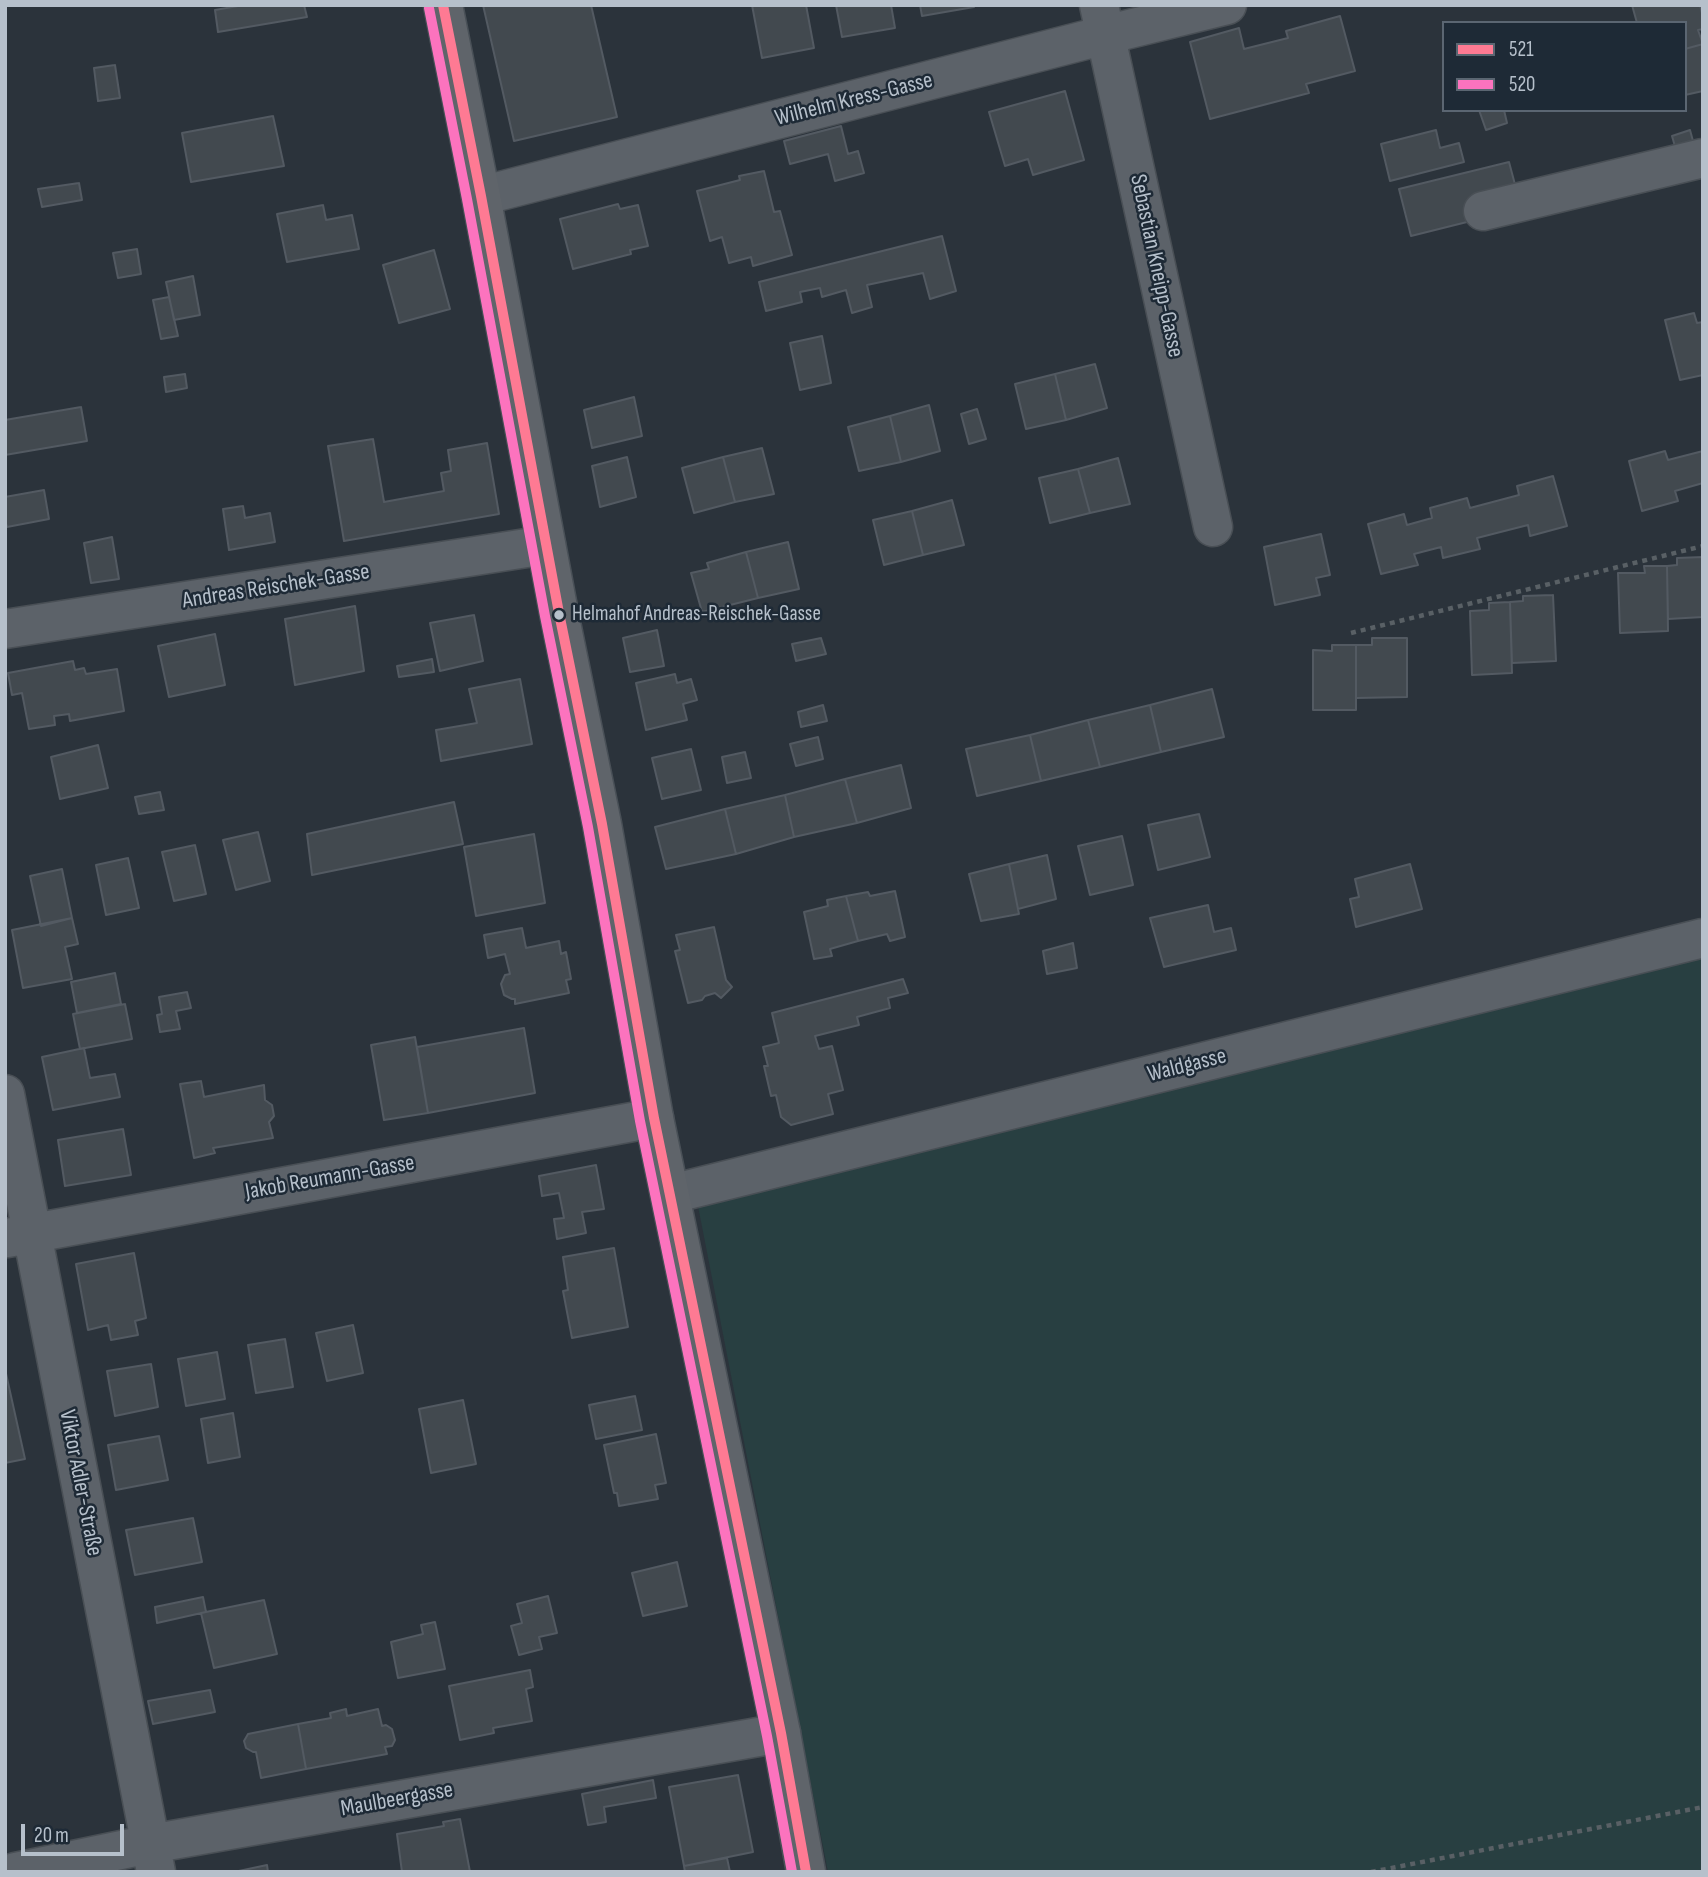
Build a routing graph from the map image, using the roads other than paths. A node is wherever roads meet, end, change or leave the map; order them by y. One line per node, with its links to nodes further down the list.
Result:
1 (443, 5): 5 (main road)
2 (1227, 5): 3 (street, Wilhelm Kress-Gasse)
3 (1102, 20): 5 (street, Wilhelm Kress-Gasse); 7 (street, Sebastian Kneipp-Gasse)
4 (1703, 158): 6 (street)
5 (481, 196): 8 (main road)
6 (1483, 211)
7 (1213, 527)
8 (546, 545): 9 (street, Andreas Reischek-Gasse); 12 (main road)
9 (5, 629)
10 (1703, 938): 13 (street, Waldgasse)
11 (5, 1094): 14 (street, Viktor Adler-Straße)
12 (654, 1118): 13 (main road); 14 (street, Jakob Reumann-Gasse)
13 (671, 1194): 15 (main road)
14 (18, 1236): 16 (street, Viktor Adler-Straße)
15 (780, 1733): 16 (street, Maulbeergasse); 18 (main road)
16 (153, 1858): 17 (street, Maulbeergasse)
17 (15, 1872)
18 (806, 1872)

